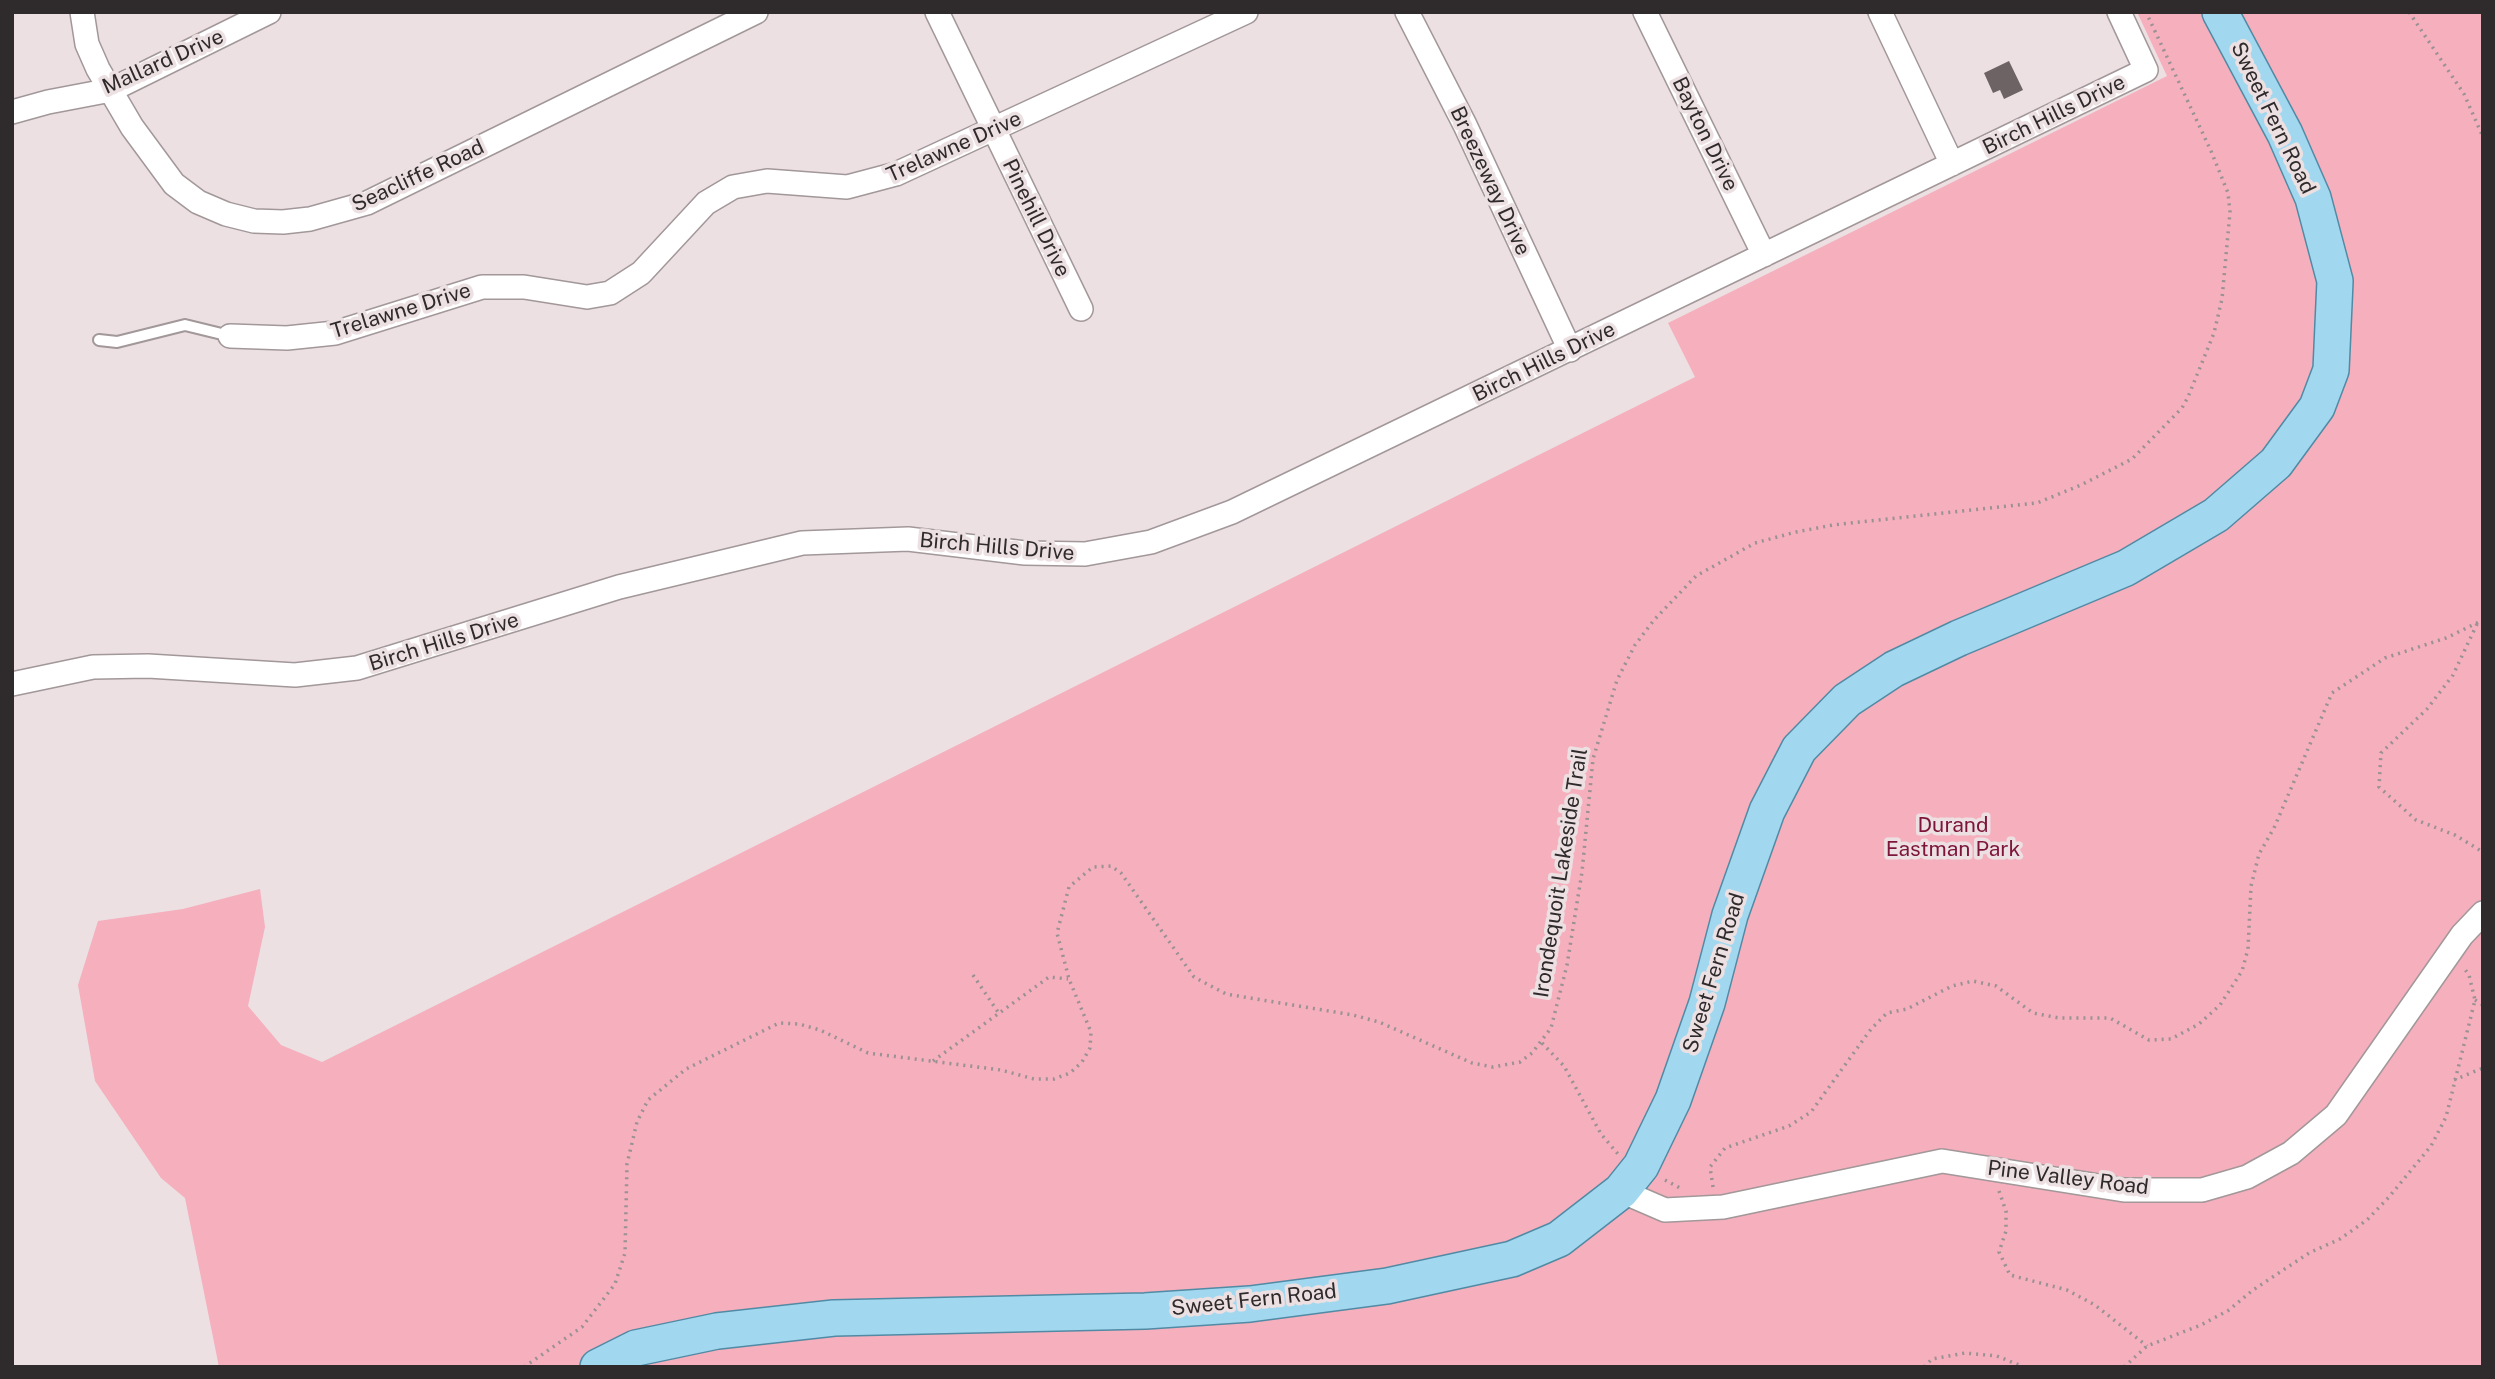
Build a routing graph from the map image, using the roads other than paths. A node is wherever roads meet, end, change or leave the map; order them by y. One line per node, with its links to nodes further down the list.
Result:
1 (82, 12): 11 (street, Seacliffe Road)
2 (269, 12): 11 (street, Mallard Drive)
3 (756, 12): 11 (street, Seacliffe Road)
4 (937, 12): 13 (street, Pinehill Drive)
5 (1246, 12): 13 (street, Trelawne Drive)
6 (1407, 12): 19 (street, Breezeway Drive)
7 (1645, 12): 15 (street, Bayton Drive)
8 (1880, 12): 14 (street)
9 (2119, 12): 14 (street, Birch Hills Drive)
10 (2220, 12): 22 (main road, Sweet Fern Road)
11 (111, 90): 12 (street, Mallard Drive)
12 (12, 113)
13 (994, 131): 16 (street, Pinehill Drive); 17 (street, Trelawne Drive)
14 (1952, 164): 15 (street, Birch Hills Drive)
15 (1764, 255): 19 (street, Birch Hills Drive)
16 (1081, 309)
17 (230, 336): 18 (lane)
18 (99, 340)
19 (1570, 350): 20 (street, Birch Hills Drive)
20 (12, 684)
21 (2483, 913): 22 (street, Pine Valley Road)
22 (1631, 1179): 23 (main road, Sweet Fern Road)
23 (598, 1367)

